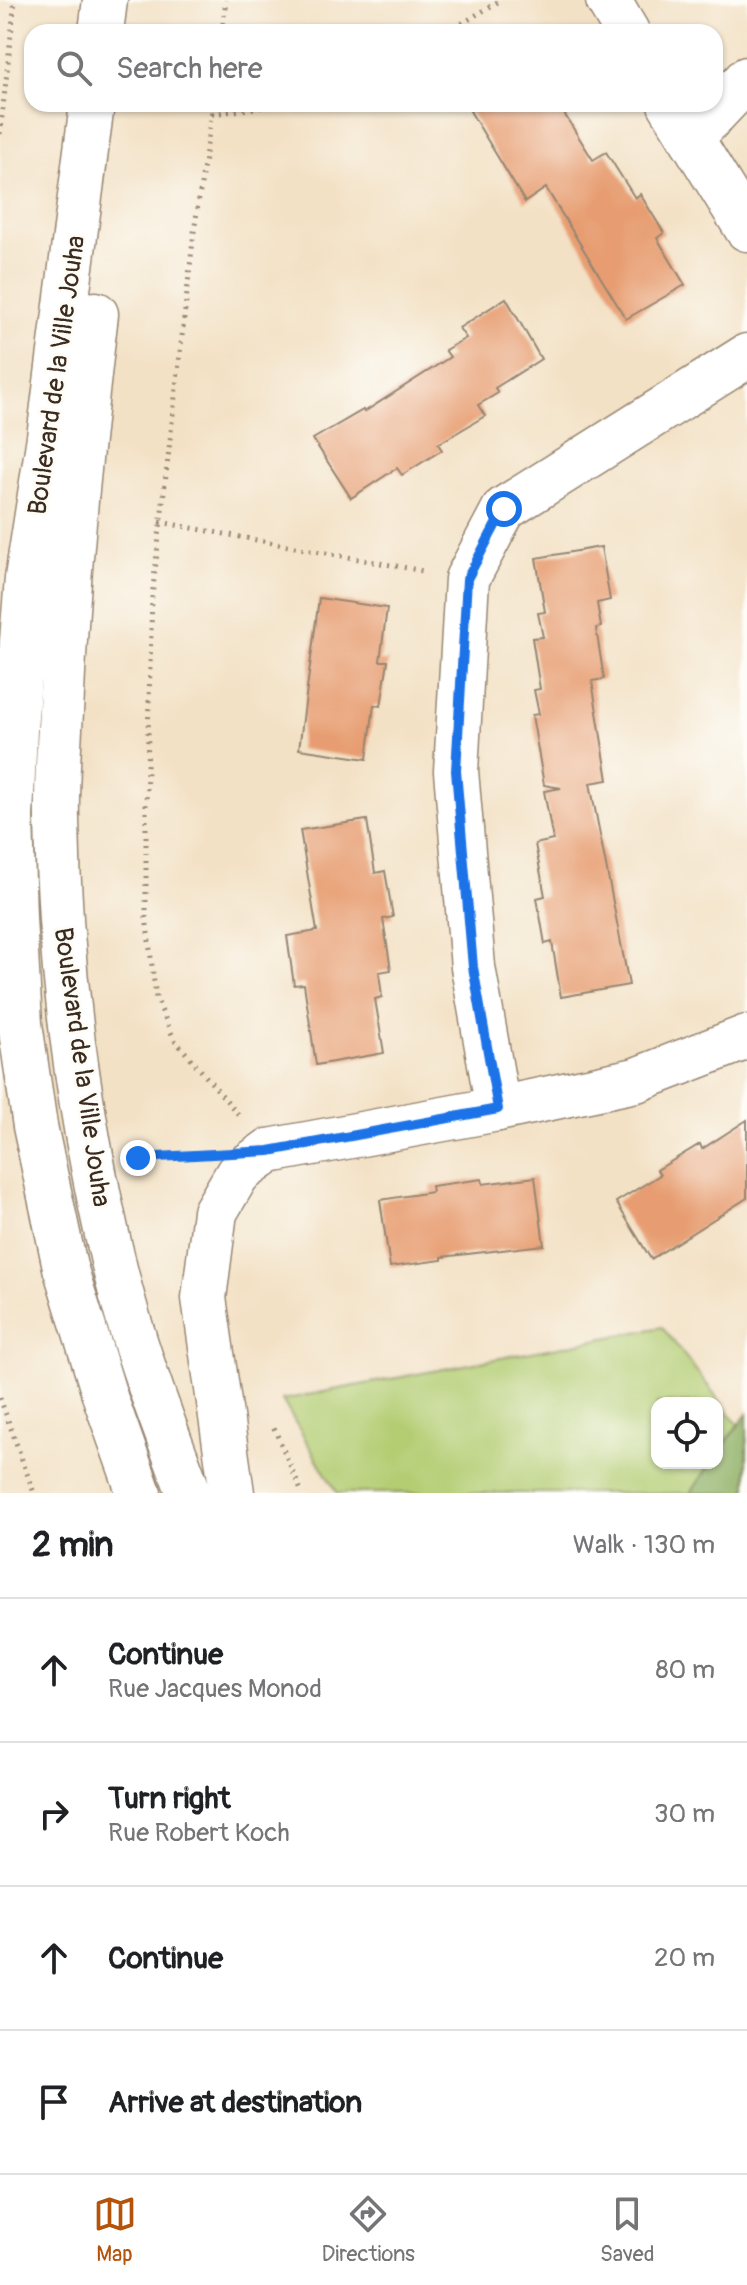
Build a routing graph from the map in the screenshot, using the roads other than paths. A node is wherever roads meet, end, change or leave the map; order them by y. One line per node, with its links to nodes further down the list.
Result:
1 (105, 0): 4 (main road)
2 (132, 0): 5 (main road)
3 (608, 0): 6 (main road)
4 (102, 24)
5 (129, 24)
6 (622, 24)
7 (747, 79): 8 (main road)
8 (723, 94)
9 (91, 112): 16 (main road, Boulevard de la Ville Jouha)
10 (119, 112): 17 (main road, Boulevard de la Ville Jouha)
11 (681, 121): 12 (main road)
12 (747, 229)
13 (747, 356): 15 (main road)
14 (747, 1037): 15 (main road)
15 (498, 1109): 18 (main road)
16 (139, 1493)
17 (189, 1493)
18 (232, 1493)

